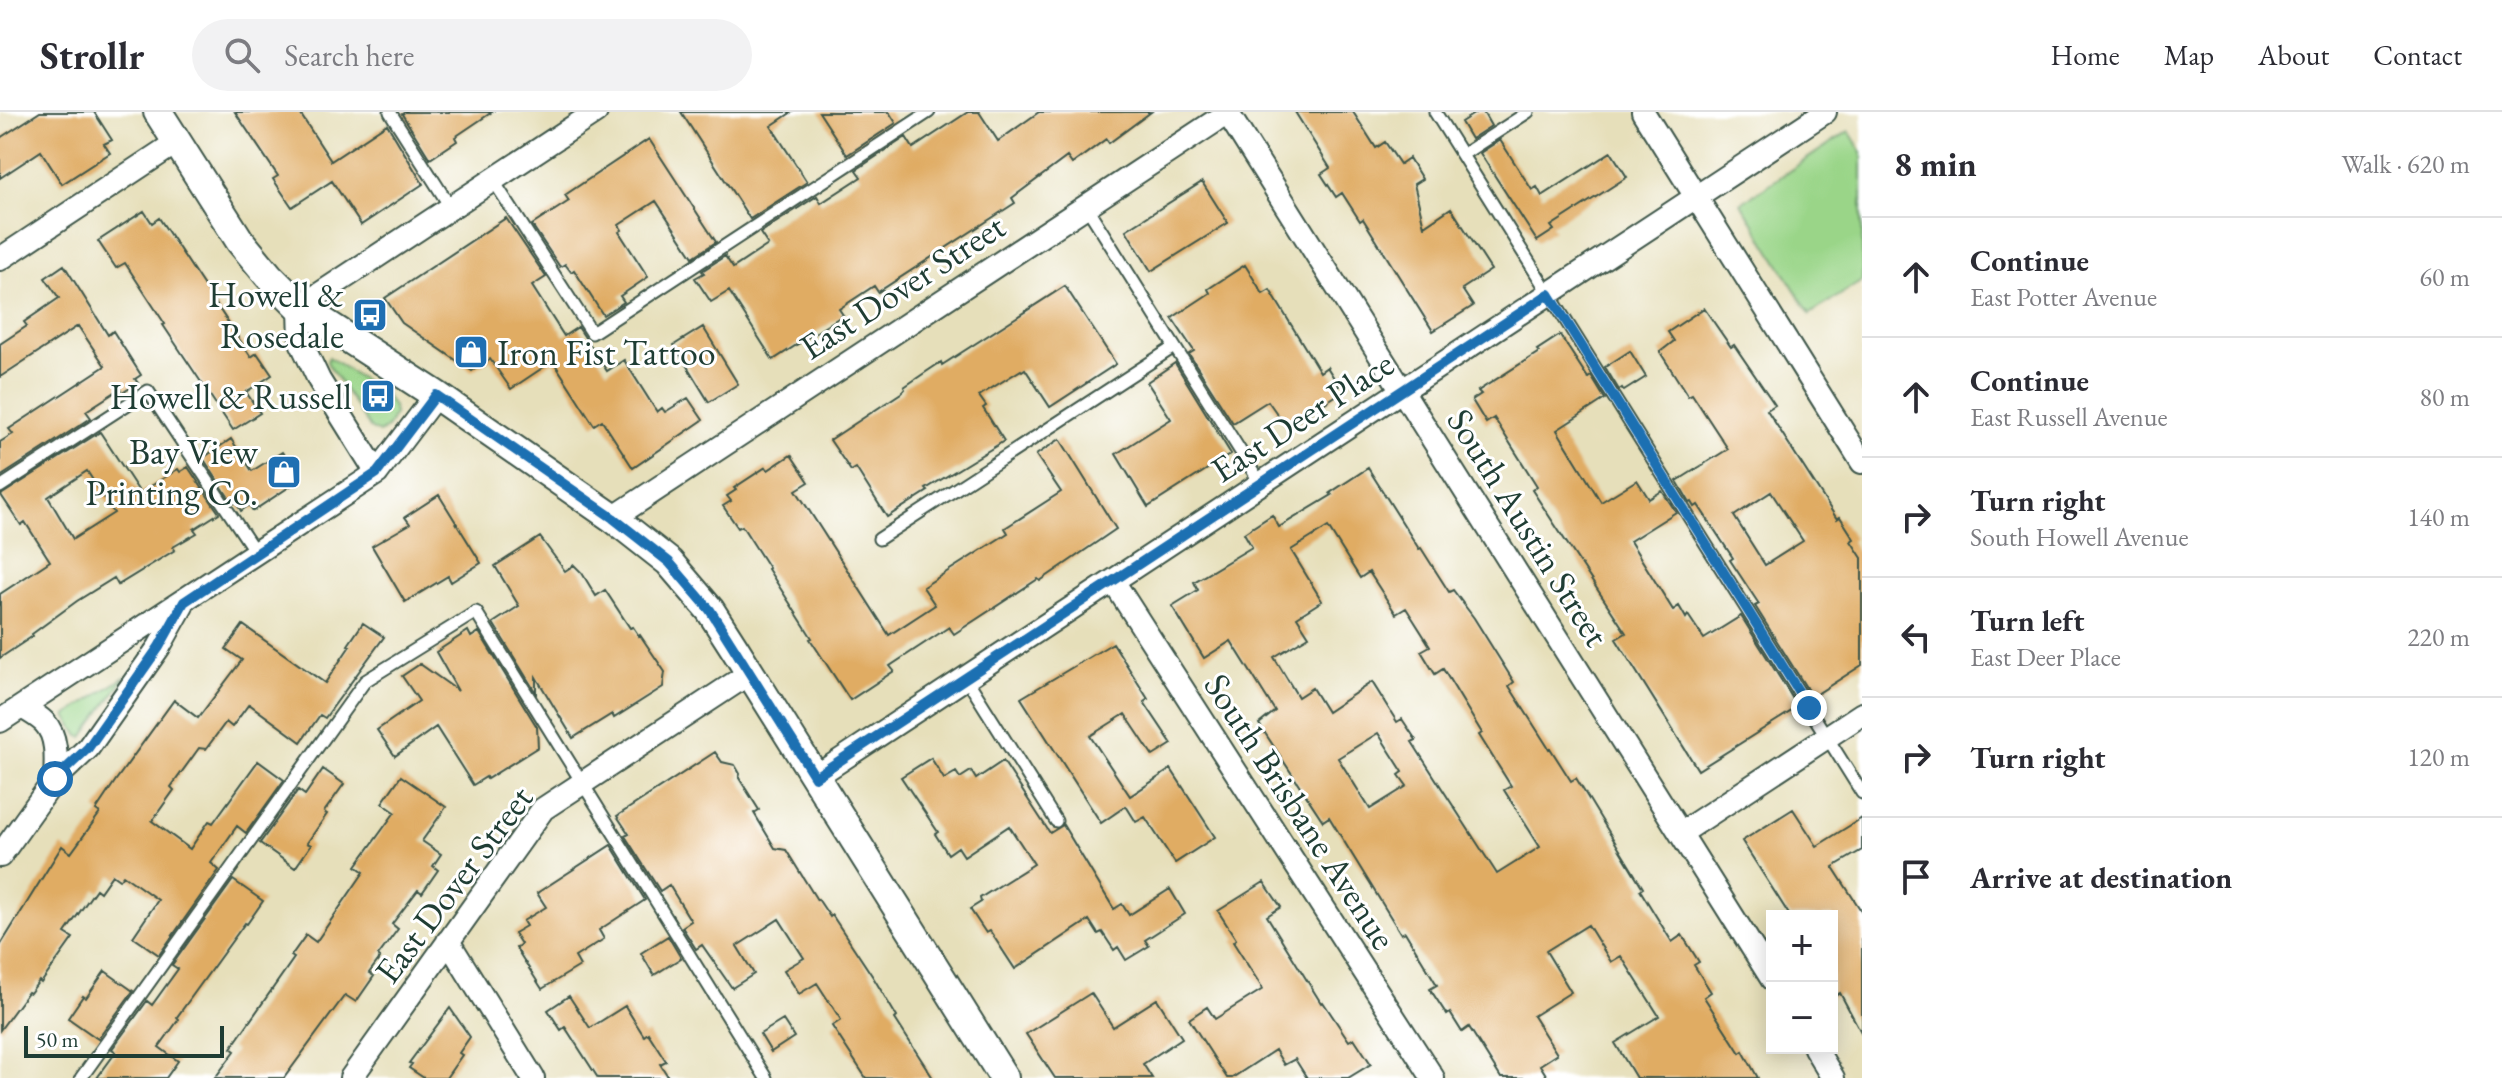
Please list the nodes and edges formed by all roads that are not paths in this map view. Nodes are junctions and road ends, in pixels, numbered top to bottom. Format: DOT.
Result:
graph roads {
  1 [pos="158,112"];
  2 [pos="390,112"];
  3 [pos="596,112"];
  4 [pos="929,112"];
  5 [pos="1228,112"];
  6 [pos="1435,112"];
  7 [pos="1528,112"];
  8 [pos="1643,112"];
  9 [pos="1825,112"];
  10 [pos="177,142"];
  11 [pos="1462,155"];
  12 [pos="493,180"];
  13 [pos="1696,197"];
  14 [pos="1086,206"];
  15 [pos="451,208"];
  16 [pos="0,259"];
  17 [pos="1549,294"];
  18 [pos="300,307"];
  19 [pos="1174,347"];
  20 [pos="1403,390"];
  21 [pos="436,395"];
  22 [pos="1862,462"];
  23 [pos="377,473"];
  24 [pos="1261,484"];
  25 [pos="0,487"];
  26 [pos="613,518"];
  27 [pos="879,539"];
  28 [pos="256,554"];
  29 [pos="1113,581"];
  30 [pos="184,602"];
  31 [pos="750,673"];
  32 [pos="966,678"];
  33 [pos="22,707"];
  34 [pos="1862,714"];
  35 [pos="0,721"];
  36 [pos="1827,737"];
  37 [pos="815,777"];
  38 [pos="55,779"];
  39 [pos="582,783"];
  40 [pos="1862,793"];
  41 [pos="1056,821"];
  42 [pos="1681,833"];
  43 [pos="0,856"];
  44 [pos="448,941"];
  45 [pos="1766,969"];
  46 [pos="1819,1054"];
  47 [pos="81,1078"];
  48 [pos="351,1078"];
  49 [pos="533,1078"];
  50 [pos="766,1078"];
  51 [pos="1004,1078"];
  52 [pos="1433,1078"];
  53 [pos="1833,1078"];
  1 -- 10 [label="street"];
  2 -- 15 [label="lane"];
  3 -- 12 [label="street"];
  4 -- 12 [label="lane"];
  5 -- 14 [label="street, East Dover Street"];
  5 -- 20 [label="street, South Austin Street"];
  6 -- 11 [label="lane"];
  7 -- 11 [label="lane"];
  8 -- 13 [label="street"];
  9 -- 13 [label="street, East Deer Place"];
  10 -- 16 [label="street"];
  10 -- 18 [label="street"];
  11 -- 17 [label="lane"];
  12 -- 15 [label="street"];
  13 -- 17 [label="street, East Deer Place"];
  13 -- 22 [label="street"];
  14 -- 19 [label="lane"];
  14 -- 26 [label="street, East Dover Street"];
  15 -- 18 [label="street"];
  17 -- 20 [label="street, East Deer Place"];
  17 -- 36 [label="lane"];
  18 -- 21 [label="street"];
  18 -- 23 [label="street"];
  19 -- 24 [label="lane"];
  19 -- 27 [label="lane"];
  20 -- 24 [label="street, East Deer Place"];
  20 -- 42 [label="street, South Austin Street"];
  21 -- 23 [label="street"];
  21 -- 26 [label="street"];
  23 -- 28 [label="street"];
  24 -- 29 [label="street, East Deer Place"];
  25 -- 28 [label="lane"];
  26 -- 31 [label="street"];
  28 -- 30 [label="street"];
  29 -- 32 [label="street, East Deer Place"];
  29 -- 52 [label="street, South Brisbane Avenue"];
  30 -- 33 [label="street"];
  30 -- 38 [label="street"];
  31 -- 37 [label="street"];
  31 -- 39 [label="street, East Dover Street"];
  32 -- 37 [label="street, East Deer Place"];
  32 -- 41 [label="lane"];
  33 -- 35 [label="street"];
  33 -- 38 [label="street"];
  34 -- 36 [label="street"];
  36 -- 40 [label="lane"];
  36 -- 42 [label="street"];
  37 -- 51 [label="street"];
  38 -- 43 [label="street"];
  39 -- 44 [label="street, East Dover Street"];
  39 -- 47 [label="lane"];
  39 -- 50 [label="lane"];
  42 -- 45 [label="street, South Austin Street"];
  44 -- 48 [label="street, East Dover Street"];
  44 -- 49 [label="street"];
  46 -- 53 [label="street"];
}
